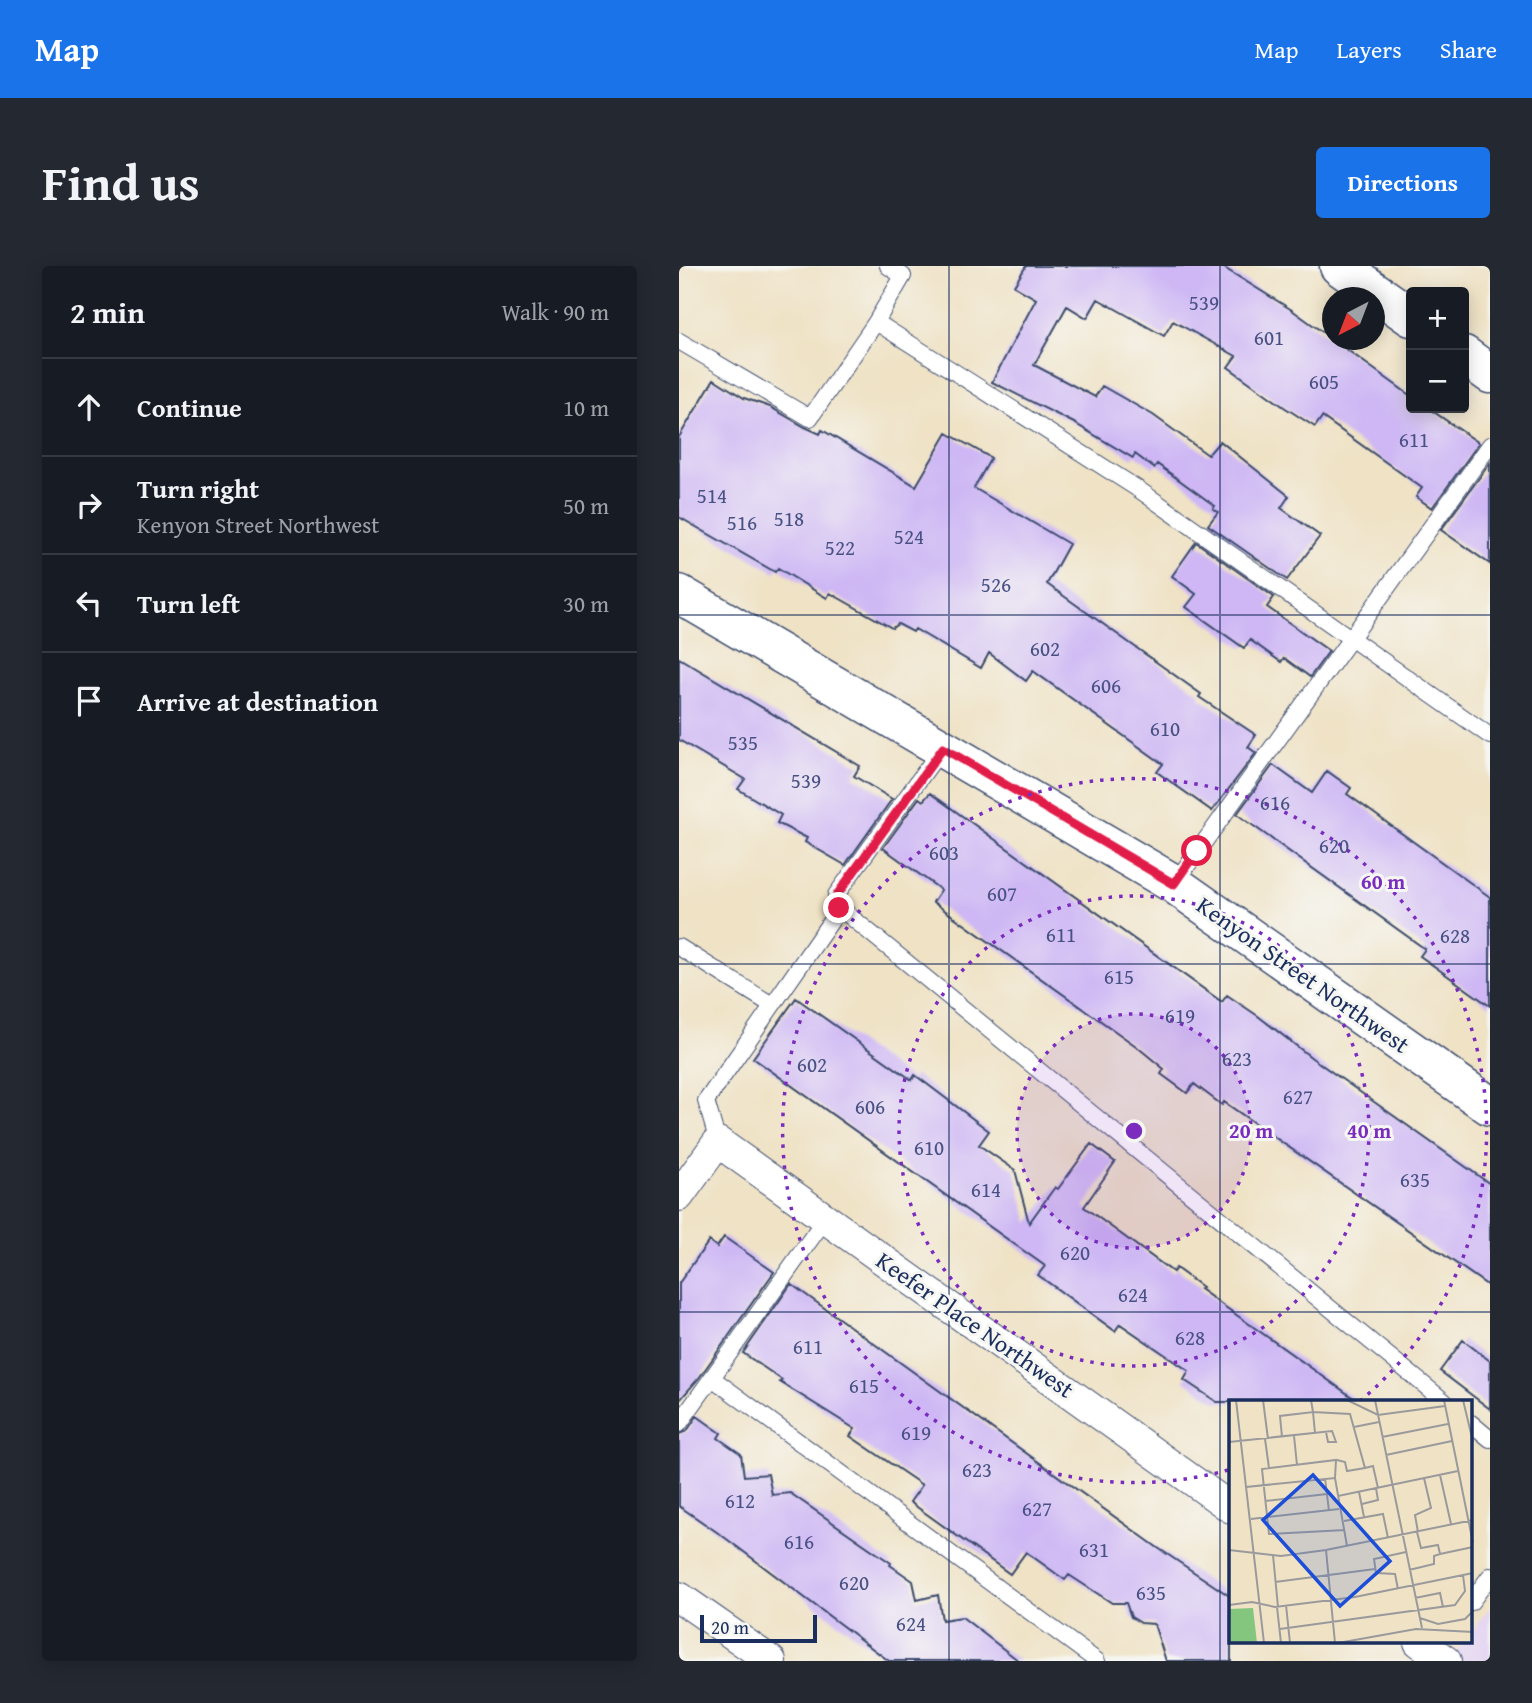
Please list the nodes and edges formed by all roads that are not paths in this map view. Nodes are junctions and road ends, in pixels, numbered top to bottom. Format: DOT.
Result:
graph roads {
  1 [pos="888,266"];
  2 [pos="1339,266"];
  3 [pos="1406,313"];
  4 [pos="876,322"];
  5 [pos="679,341"];
  6 [pos="1469,359"];
  7 [pos="1490,374"];
  8 [pos="1490,445"];
  9 [pos="679,594"];
  10 [pos="1350,637"];
  11 [pos="1490,736"];
  12 [pos="943,748"];
  13 [pos="1174,884"];
  14 [pos="839,908"];
  15 [pos="679,947"];
  16 [pos="772,1005"];
  17 [pos="1490,1106"];
  18 [pos="718,1142"];
  19 [pos="679,1196"];
  20 [pos="825,1219"];
  21 [pos="712,1378"];
  22 [pos="1443,1400"];
  23 [pos="679,1424"];
  24 [pos="1473,1425"];
  25 [pos="1490,1439"];
  26 [pos="1229,1507"];
  27 [pos="1490,1576"];
  28 [pos="679,1597"];
  29 [pos="1473,1599"];
  30 [pos="771,1661"];
  31 [pos="1097,1661"];
  1 -- 4 [label="lane"];
  2 -- 3 [label="main road"];
  4 -- 5 [label="lane"];
  4 -- 10 [label="lane"];
  6 -- 7 [label="main road"];
  8 -- 10 [label="lane"];
  9 -- 12 [label="main road, Kenyon Street Northwest"];
  10 -- 11 [label="lane"];
  10 -- 13 [label="lane"];
  12 -- 13 [label="main road, Kenyon Street Northwest"];
  12 -- 14 [label="lane"];
  13 -- 17 [label="main road, Kenyon Street Northwest"];
  14 -- 16 [label="lane"];
  14 -- 22 [label="lane"];
  15 -- 16 [label="lane"];
  16 -- 18 [label="lane"];
  18 -- 19 [label="street"];
  18 -- 20 [label="street, Keefer Place Northwest"];
  20 -- 21 [label="lane"];
  20 -- 26 [label="street, Keefer Place Northwest"];
  21 -- 23 [label="lane"];
  21 -- 31 [label="lane"];
  24 -- 25 [label="lane"];
  27 -- 29 [label="lane"];
  28 -- 30 [label="street"];
}
